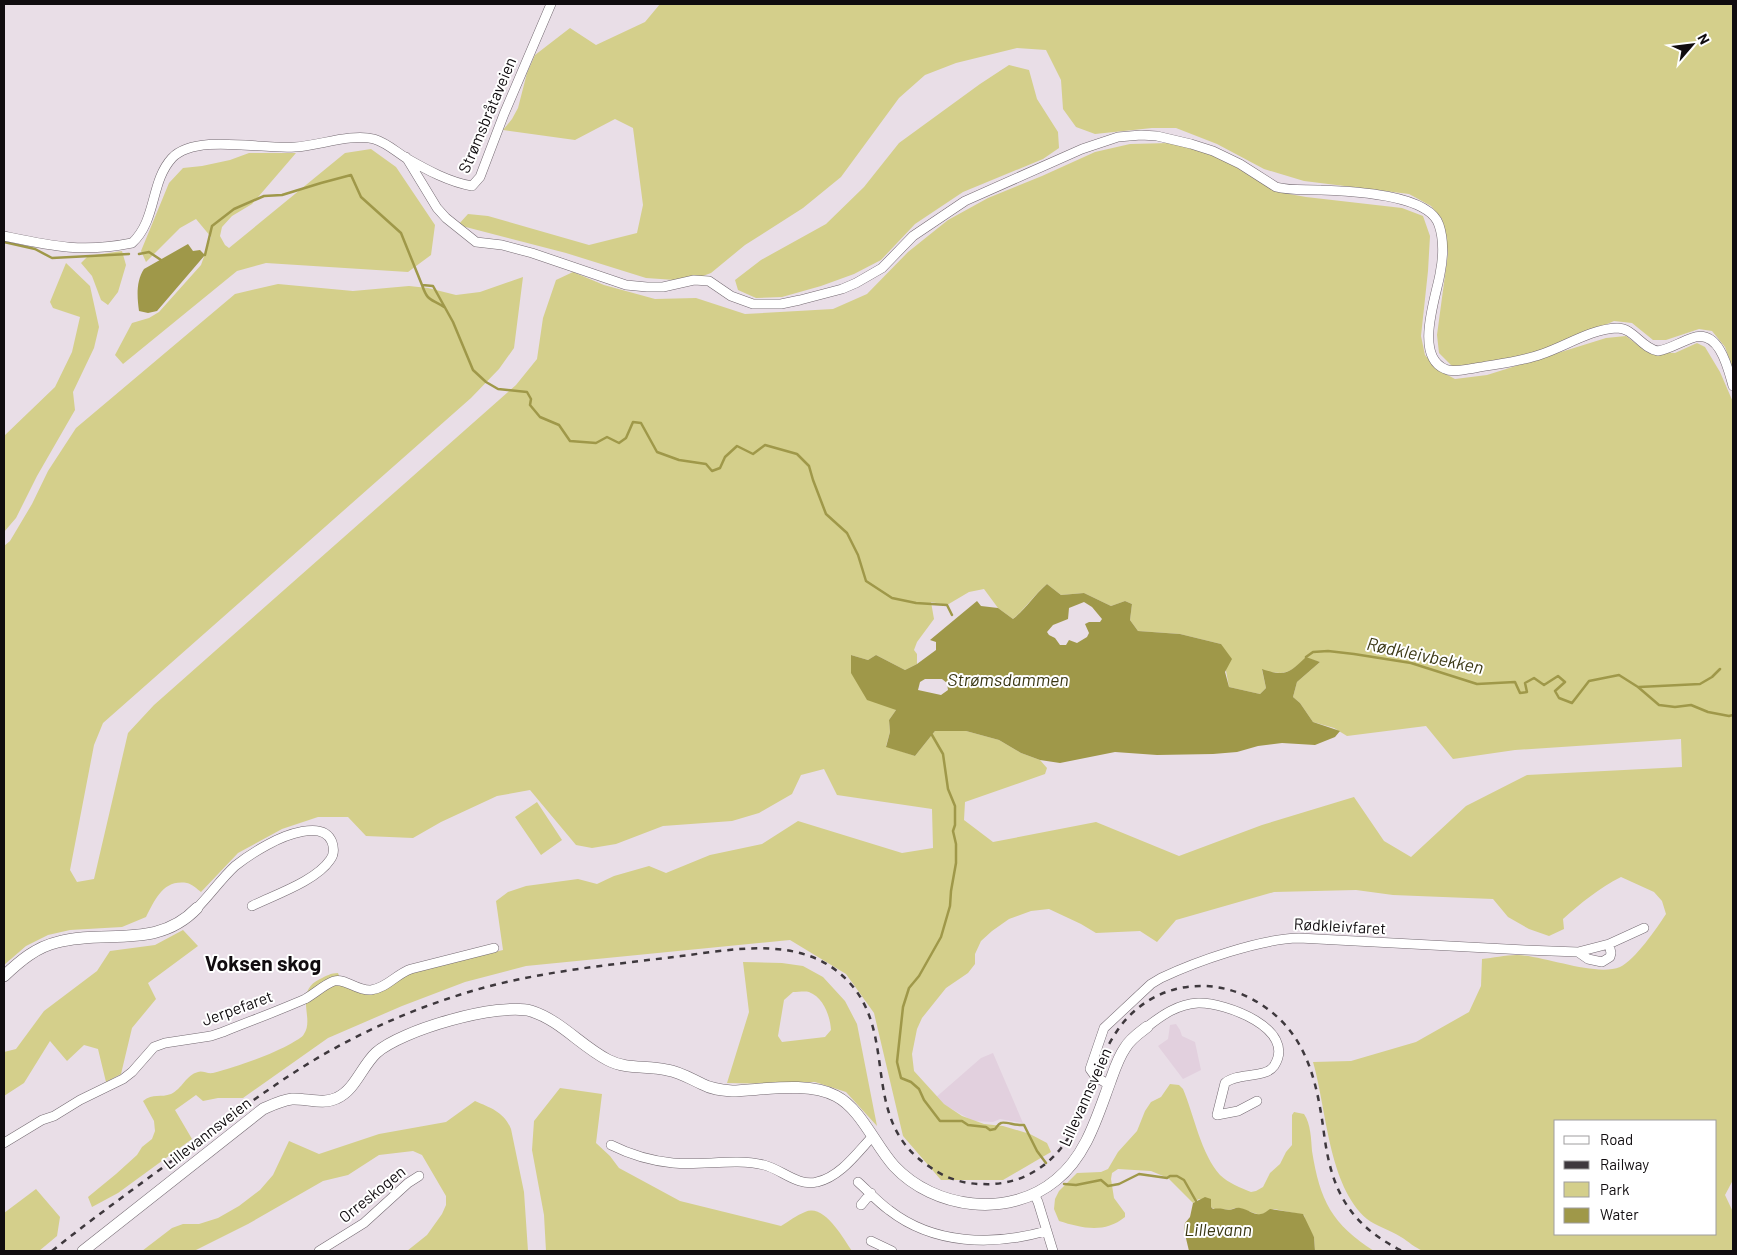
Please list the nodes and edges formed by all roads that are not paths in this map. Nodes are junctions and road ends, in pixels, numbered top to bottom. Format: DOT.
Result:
graph roads {
  1 [pos="551,4"];
  2 [pos="406,157"];
  3 [pos="4,236"];
  4 [pos="1733,386"];
  5 [pos="252,906"];
  6 [pos="197,908"];
  7 [pos="1644,928"];
  8 [pos="1609,944"];
  9 [pos="494,948"];
  10 [pos="1578,952"];
  11 [pos="4,976"];
  12 [pos="1147,1027"];
  13 [pos="1109,1085"];
  14 [pos="1257,1101"];
  15 [pos="872,1137"];
  16 [pos="4,1142"];
  17 [pos="611,1145"];
  18 [pos="419,1176"];
  19 [pos="858,1182"];
  20 [pos="871,1193"];
  21 [pos="1034,1194"];
  22 [pos="861,1205"];
  23 [pos="1046,1231"];
  24 [pos="871,1241"];
  25 [pos="83,1251"];
  26 [pos="319,1251"];
  27 [pos="892,1251"];
  28 [pos="1053,1251"];
  1 -- 2 [label="street, Strømsbråtaveien"];
  2 -- 3 [label="street, Strømsbråtaveien"];
  2 -- 4 [label="street"];
  5 -- 6 [label="street"];
  6 -- 11 [label="street"];
  7 -- 8 [label="street, Rødkleivfaret"];
  8 -- 10 [label="street, Rødkleivfaret"];
  8 -- 10 [label="street, Rødkleivfaret"];
  9 -- 16 [label="street, Jerpefaret"];
  10 -- 13 [label="street, Rødkleivfaret"];
  12 -- 13 [label="street, Lillevannsveien"];
  12 -- 14 [label="street, Lillevannsveien"];
  13 -- 21 [label="street, Lillevannsveien"];
  15 -- 17 [label="street"];
  15 -- 21 [label="street, Lillevannsveien"];
  15 -- 25 [label="street, Lillevannsveien"];
  18 -- 26 [label="street, Orreskogen"];
  19 -- 20 [label="street"];
  20 -- 22 [label="street"];
  20 -- 23 [label="street"];
  21 -- 23 [label="street"];
  23 -- 28 [label="street"];
  24 -- 27 [label="street"];
}
